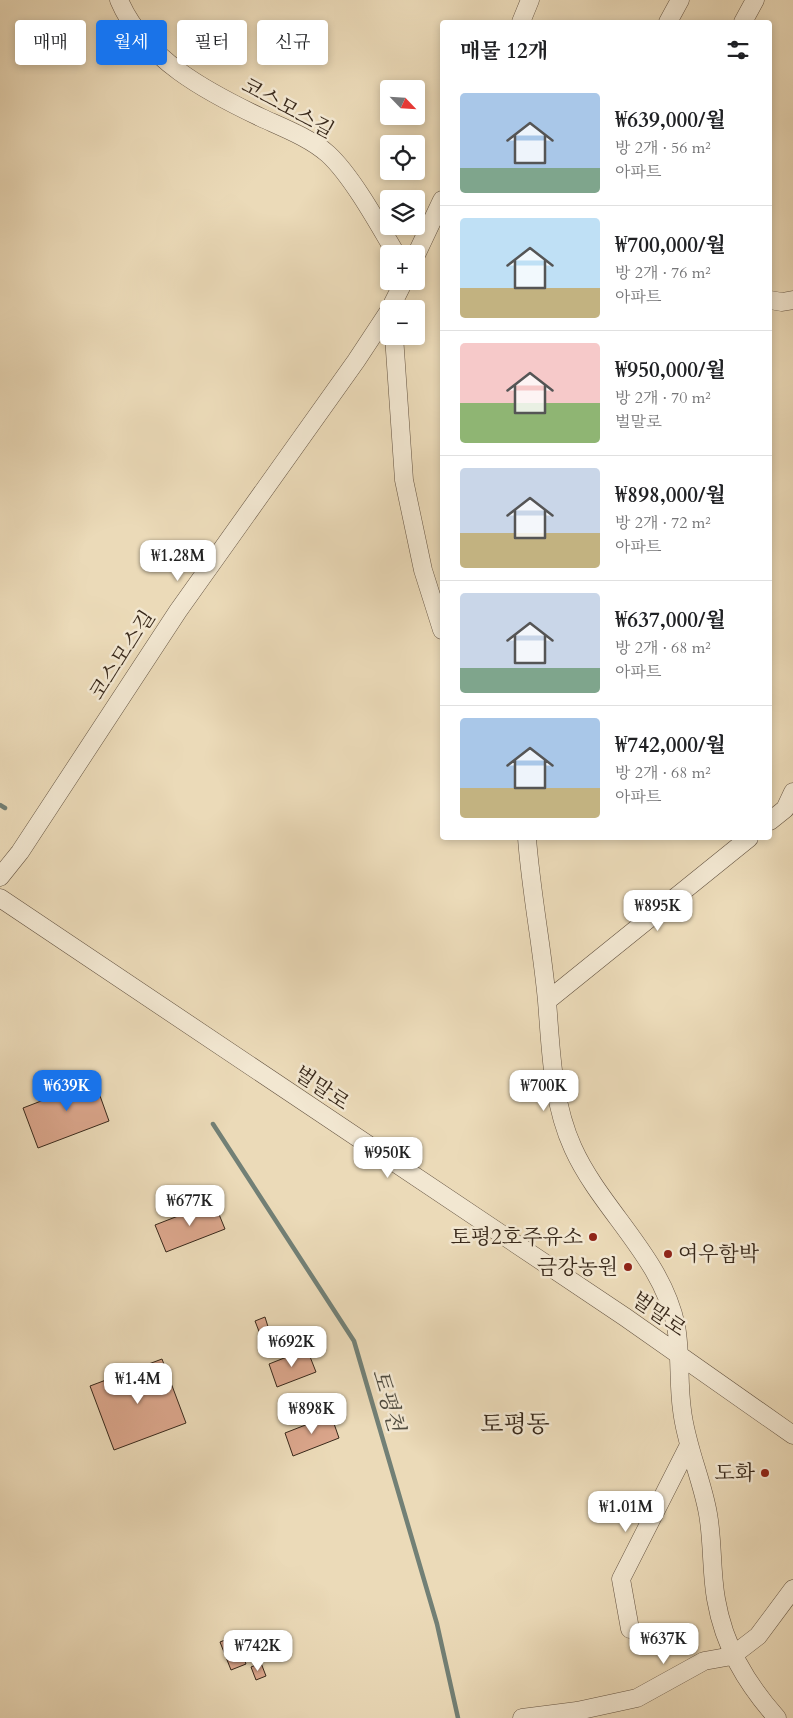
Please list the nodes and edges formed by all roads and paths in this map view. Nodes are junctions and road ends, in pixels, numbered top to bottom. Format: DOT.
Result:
graph roads {
  1 [pos="119,0"];
  2 [pos="530,0"];
  3 [pos="680,0"];
  4 [pos="755,0"];
  5 [pos="522,20"];
  6 [pos="669,20"];
  7 [pos="744,20"];
  8 [pos="440,204"];
  9 [pos="390,245"];
  10 [pos="421,245"];
  11 [pos="772,300"];
  12 [pos="793,300"];
  13 [pos="380,325"];
  14 [pos="395,345"];
  15 [pos="440,624"];
  16 [pos="793,792"];
  17 [pos="772,819"];
  18 [pos="527,840"];
  19 [pos="747,840"];
  20 [pos="0,877"];
  21 [pos="0,898"];
  22 [pos="547,1001"];
  23 [pos="680,1355"];
  24 [pos="793,1435"];
  25 [pos="688,1447"];
  26 [pos="793,1589"];
  27 [pos="630,1629"];
  28 [pos="732,1656"];
  29 [pos="522,1718"];
  30 [pos="777,1718"];
  1 -- 9 [label="street, 코스모스길"];
  2 -- 5 [label="street"];
  3 -- 6 [label="street"];
  4 -- 7 [label="street"];
  8 -- 10 [label="street"];
  11 -- 12 [label="street"];
  13 -- 20 [label="street, 코스모스길"];
  14 -- 15 [label="street"];
  16 -- 17 [label="street"];
  18 -- 22 [label="street"];
  19 -- 22 [label="street"];
  21 -- 23 [label="street, 벌말로"];
  22 -- 23 [label="street"];
  23 -- 24 [label="street, 벌말로"];
  23 -- 25 [label="street"];
  25 -- 27 [label="street"];
  25 -- 28 [label="street"];
  26 -- 28 [label="street"];
  28 -- 29 [label="street"];
  28 -- 30 [label="street"];
}
